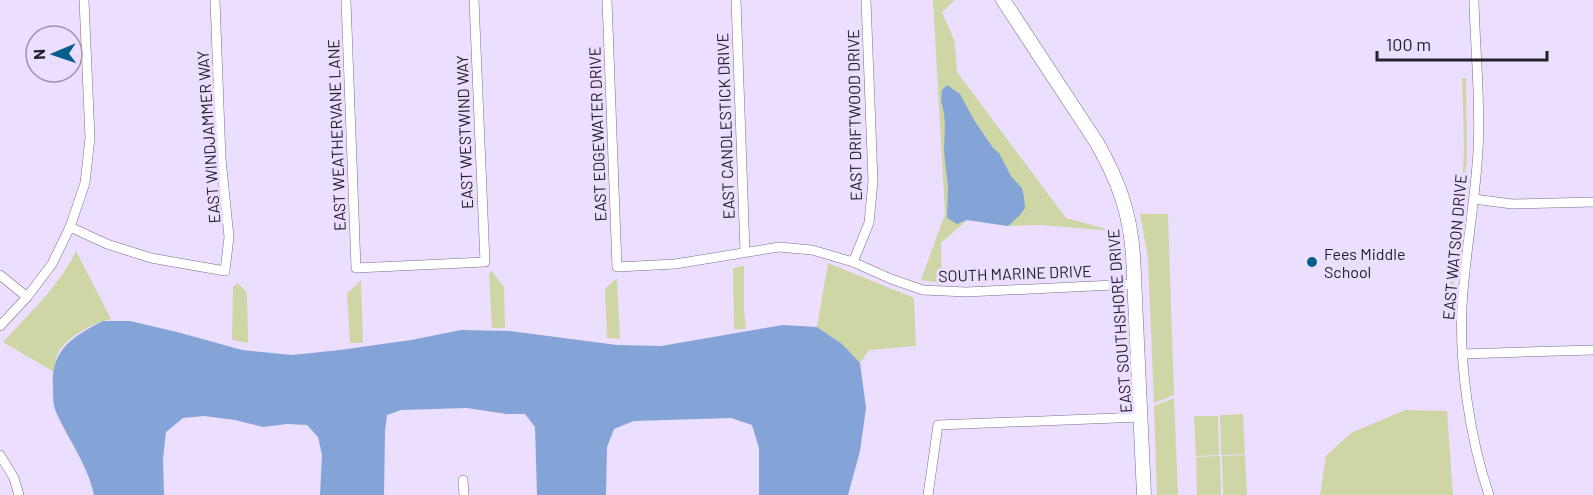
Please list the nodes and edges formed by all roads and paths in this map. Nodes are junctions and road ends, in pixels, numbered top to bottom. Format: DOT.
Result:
graph roads {
  1 [pos="84,0"];
  2 [pos="215,0"];
  3 [pos="346,0"];
  4 [pos="474,0"];
  5 [pos="607,0"];
  6 [pos="736,0"];
  7 [pos="866,0"];
  8 [pos="1003,0"];
  9 [pos="1474,0"];
  10 [pos="1474,199"];
  11 [pos="1593,202"];
  12 [pos="70,227"];
  13 [pos="745,252"];
  14 [pos="485,262"];
  15 [pos="853,262"];
  16 [pos="617,267"];
  17 [pos="0,275"];
  18 [pos="1135,284"];
  19 [pos="27,297"];
  20 [pos="0,326"];
  21 [pos="1593,350"];
  22 [pos="1462,354"];
  23 [pos="1141,417"];
  24 [pos="0,455"];
  25 [pos="463,480"];
  26 [pos="19,495"];
  27 [pos="464,495"];
  28 [pos="928,495"];
  29 [pos="1144,495"];
  30 [pos="1489,495"];
  1 -- 12 [label="street"];
  2 -- 12 [label="street, EAST WINDJAMMER WAY"];
  3 -- 14 [label="street, EAST WEATHERVANE LANE"];
  4 -- 14 [label="street, EAST WESTWIND WAY"];
  5 -- 16 [label="street, EAST EDGEWATER DRIVE"];
  6 -- 13 [label="street, EAST CANDLESTICK DRIVE"];
  7 -- 15 [label="street, EAST DRIFTWOOD DRIVE"];
  8 -- 18 [label="street, EAST SOUTHSHORE DRIVE"];
  9 -- 10 [label="street, EAST WATSON DRIVE"];
  10 -- 11 [label="street"];
  10 -- 22 [label="street, EAST WATSON DRIVE"];
  12 -- 19 [label="street"];
  13 -- 15 [label="street, SOUTH MARINE DRIVE"];
  13 -- 16 [label="street, SOUTH MARINE DRIVE"];
  15 -- 18 [label="street, SOUTH MARINE DRIVE"];
  17 -- 19 [label="street"];
  18 -- 23 [label="street, EAST SOUTHSHORE DRIVE"];
  19 -- 20 [label="street"];
  21 -- 22 [label="street"];
  22 -- 30 [label="street, EAST WATSON DRIVE"];
  23 -- 28 [label="street"];
  23 -- 29 [label="street, EAST SOUTHSHORE DRIVE"];
  24 -- 26 [label="street"];
  25 -- 27 [label="street"];
}
